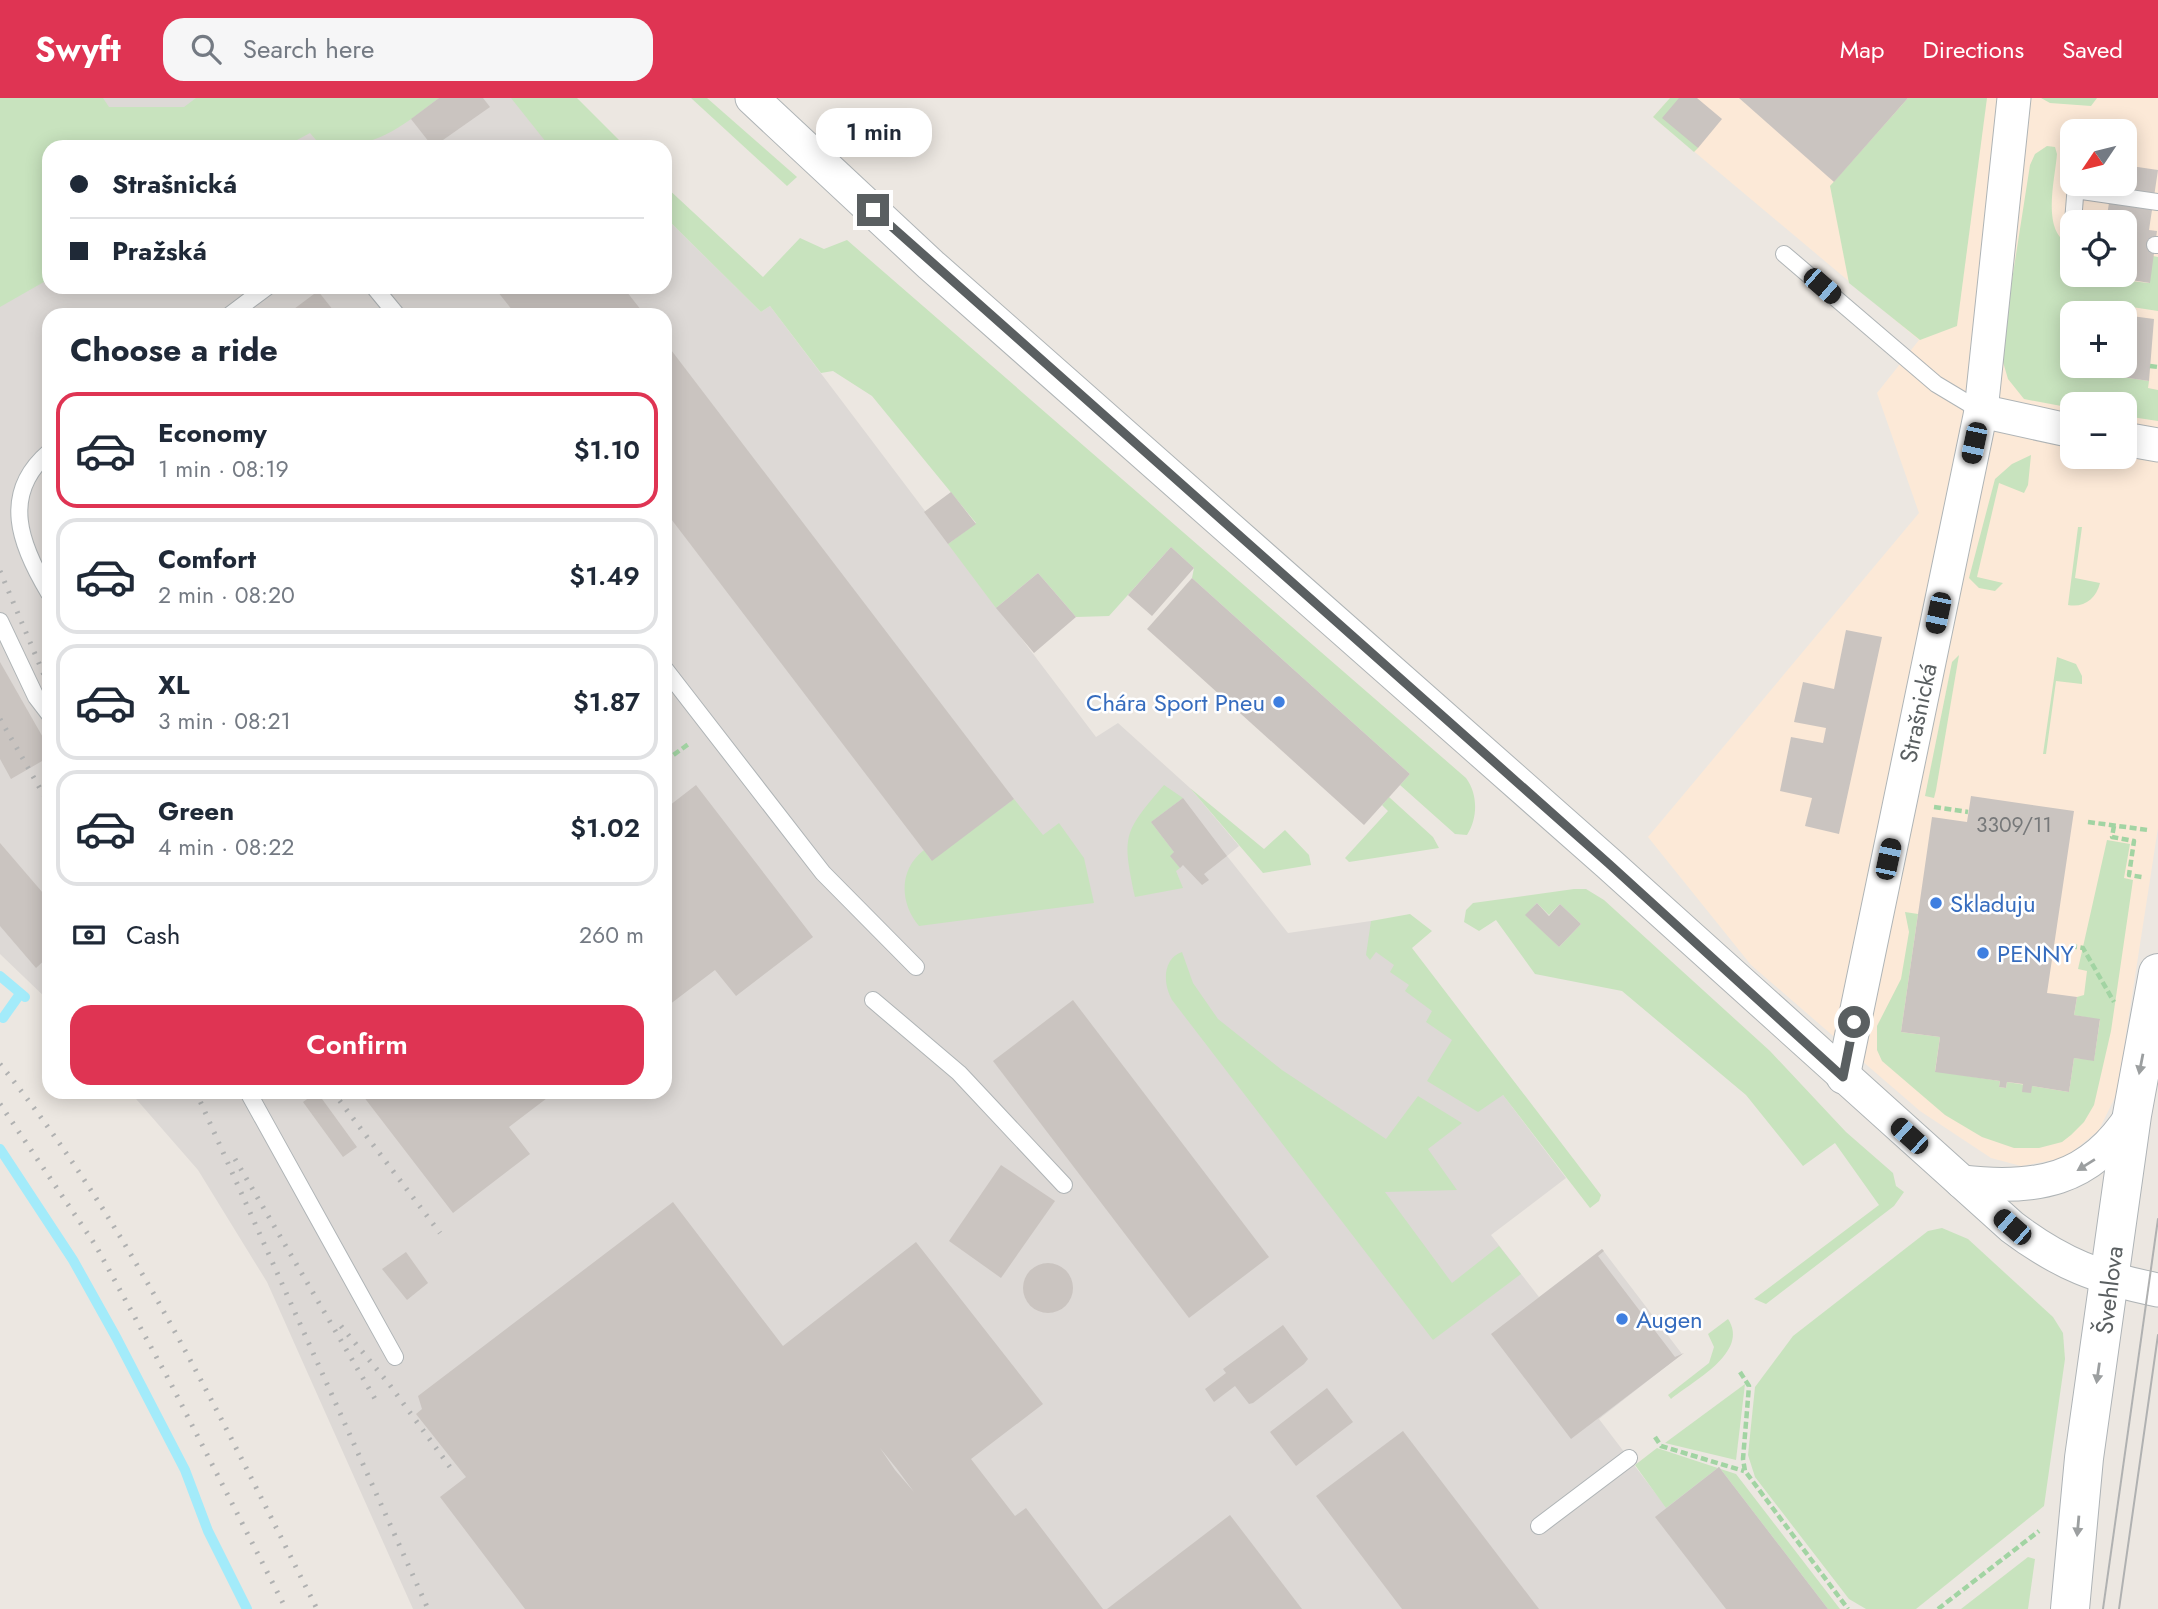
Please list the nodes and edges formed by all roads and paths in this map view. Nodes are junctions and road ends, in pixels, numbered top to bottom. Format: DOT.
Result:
graph roads {
  1 [pos="752,98"];
  2 [pos="2014,98"];
  3 [pos="2125,196"];
  4 [pos="2158,202"];
  5 [pos="1784,254"];
  6 [pos="258,294"];
  7 [pos="380,294"];
  8 [pos="239,308"];
  9 [pos="391,308"];
  10 [pos="2150,366"];
  11 [pos="2158,367"];
  12 [pos="1981,411"];
  13 [pos="2060,428"];
  14 [pos="2137,441"];
  15 [pos="2158,445"];
  16 [pos="42,460"];
  17 [pos="42,580"];
  18 [pos="0,621"];
  19 [pos="672,677"];
  20 [pos="42,705"];
  21 [pos="1932,807"];
  22 [pos="1968,812"];
  23 [pos="2088,822"];
  24 [pos="2114,826"];
  25 [pos="2148,831"];
  26 [pos="2142,877"];
  27 [pos="2070,946"];
  28 [pos="916,967"];
  29 [pos="2158,973"];
  30 [pos="873,1000"];
  31 [pos="2124,1005"];
  32 [pos="1843,1077"];
  33 [pos="252,1099"];
  34 [pos="2132,1115"];
  35 [pos="1962,1182"];
  36 [pos="1064,1185"];
  37 [pos="2111,1281"];
  38 [pos="2158,1290"];
  39 [pos="395,1357"];
  40 [pos="1740,1372"];
  41 [pos="1656,1437"];
  42 [pos="1629,1458"];
  43 [pos="1745,1471"];
  44 [pos="1539,1526"];
  45 [pos="2034,1536"];
  46 [pos="1848,1609"];
  47 [pos="1938,1609"];
  48 [pos="2070,1609"];
  1 -- 32 [label="street"];
  2 -- 12 [label="street, Strašnická"];
  3 -- 4 [label="lane"];
  5 -- 12 [label="lane"];
  6 -- 8 [label="lane"];
  7 -- 9 [label="lane"];
  10 -- 11 [label="path"];
  12 -- 13 [label="street"];
  12 -- 32 [label="street, Strašnická"];
  14 -- 15 [label="street"];
  16 -- 17 [label="lane"];
  18 -- 20 [label="lane"];
  19 -- 28 [label="lane"];
  21 -- 22 [label="path"];
  23 -- 24 [label="path"];
  24 -- 25 [label="path"];
  24 -- 26 [label="path"];
  27 -- 31 [label="path"];
  29 -- 34 [label="main road, Švehlova, one-way"];
  30 -- 36 [label="lane"];
  32 -- 35 [label="street"];
  33 -- 39 [label="lane"];
  34 -- 35 [label="street, one-way"];
  34 -- 37 [label="main road, Švehlova"];
  35 -- 37 [label="street"];
  37 -- 38 [label="street"];
  37 -- 48 [label="main road, Švehlova, one-way"];
  40 -- 43 [label="path"];
  41 -- 43 [label="path"];
  42 -- 44 [label="lane"];
  43 -- 46 [label="path"];
  45 -- 47 [label="path"];
}
